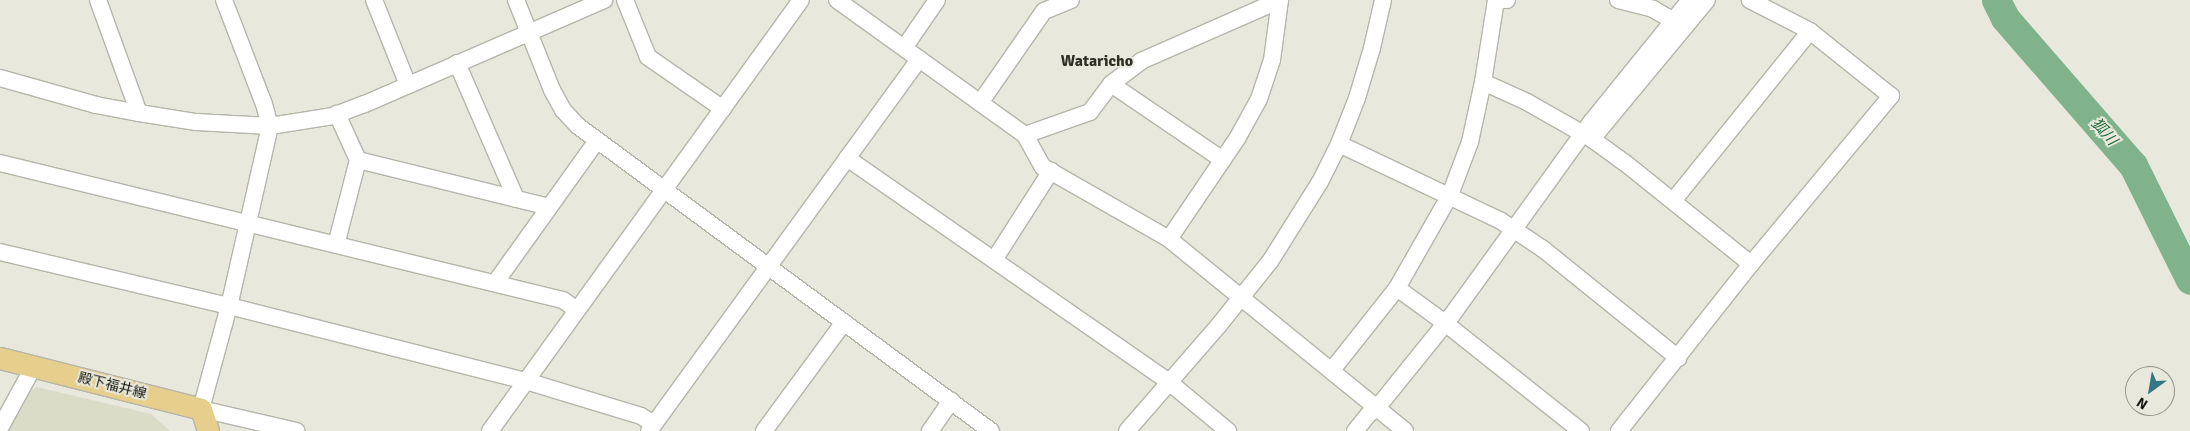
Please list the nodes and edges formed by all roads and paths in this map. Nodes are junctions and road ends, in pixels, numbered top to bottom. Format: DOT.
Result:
graph roads {
  1 [pos="98,0"];
  2 [pos="224,0"];
  3 [pos="374,0"];
  4 [pos="516,0"];
  5 [pos="604,0"];
  6 [pos="625,0"];
  7 [pos="801,0"];
  8 [pos="837,0"];
  9 [pos="937,0"];
  10 [pos="1070,0"];
  11 [pos="1280,0"];
  12 [pos="1383,0"];
  13 [pos="1508,0"];
  14 [pos="1618,0"];
  15 [pos="1690,0"];
  16 [pos="1707,0"];
  17 [pos="1750,0"];
  18 [pos="1679,23"];
  19 [pos="1810,31"];
  20 [pos="529,32"];
  21 [pos="904,48"];
  22 [pos="919,59"];
  23 [pos="457,63"];
  24 [pos="0,78"];
  25 [pos="1484,82"];
  26 [pos="1111,84"];
  27 [pos="408,85"];
  28 [pos="980,103"];
  29 [pos="723,109"];
  30 [pos="139,113"];
  31 [pos="337,114"];
  32 [pos="270,126"];
  33 [pos="1025,135"];
  34 [pos="1587,136"];
  35 [pos="596,142"];
  36 [pos="1339,144"];
  37 [pos="847,158"];
  38 [pos="358,160"];
  39 [pos="1223,160"];
  40 [pos="0,163"];
  41 [pos="1051,171"];
  42 [pos="664,191"];
  43 [pos="1450,195"];
  44 [pos="516,199"];
  45 [pos="1673,201"];
  46 [pos="549,207"];
  47 [pos="248,222"];
  48 [pos="1512,228"];
  49 [pos="1169,238"];
  50 [pos="336,245"];
  51 [pos="0,252"];
  52 [pos="994,260"];
  53 [pos="1751,264"];
  54 [pos="768,266"];
  55 [pos="495,283"];
  56 [pos="1397,288"];
  57 [pos="1242,296"];
  58 [pos="229,306"];
  59 [pos="577,310"];
  60 [pos="844,322"];
  61 [pos="1445,323"];
  62 [pos="0,358"];
  63 [pos="1678,358"];
  64 [pos="34,366"];
  65 [pos="1332,370"];
  66 [pos="526,381"];
  67 [pos="1169,382"];
  68 [pos="951,401"];
  69 [pos="1377,408"];
  70 [pos="201,409"];
  71 [pos="0,428"];
  72 [pos="652,428"];
  73 [pos="766,430"];
  74 [pos="208,431"];
  75 [pos="296,431"];
  76 [pos="490,431"];
  77 [pos="930,431"];
  78 [pos="990,431"];
  79 [pos="1127,431"];
  80 [pos="1228,431"];
  81 [pos="1355,431"];
  82 [pos="1405,431"];
  83 [pos="1581,431"];
  84 [pos="1619,431"];
  1 -- 30 [label="street"];
  2 -- 32 [label="street"];
  3 -- 27 [label="street"];
  4 -- 20 [label="street"];
  5 -- 20 [label="street"];
  6 -- 29 [label="street"];
  7 -- 29 [label="street"];
  8 -- 21 [label="street"];
  9 -- 21 [label="street"];
  10 -- 28 [label="street"];
  11 -- 26 [label="street"];
  11 -- 39 [label="street"];
  12 -- 36 [label="street"];
  13 -- 25 [label="street"];
  14 -- 18 [label="street"];
  15 -- 18 [label="street"];
  16 -- 18 [label="street"];
  17 -- 19 [label="street"];
  18 -- 34 [label="street"];
  19 -- 45 [label="street"];
  19 -- 53 [label="street"];
  20 -- 23 [label="street"];
  20 -- 35 [label="street"];
  21 -- 22 [label="street"];
  22 -- 28 [label="street"];
  22 -- 37 [label="street"];
  23 -- 27 [label="street"];
  23 -- 44 [label="street"];
  24 -- 30 [label="street"];
  25 -- 34 [label="street"];
  25 -- 43 [label="street"];
  26 -- 33 [label="street"];
  26 -- 39 [label="street"];
  27 -- 31 [label="street"];
  28 -- 33 [label="street"];
  29 -- 42 [label="street"];
  30 -- 32 [label="street"];
  31 -- 32 [label="street"];
  31 -- 38 [label="street"];
  32 -- 47 [label="street"];
  33 -- 41 [label="street"];
  34 -- 45 [label="street"];
  34 -- 48 [label="street"];
  35 -- 42 [label="street"];
  35 -- 46 [label="street"];
  36 -- 43 [label="street"];
  36 -- 57 [label="street"];
  37 -- 52 [label="street"];
  37 -- 54 [label="street"];
  38 -- 44 [label="street"];
  38 -- 50 [label="street"];
  39 -- 49 [label="street"];
  40 -- 47 [label="street"];
  41 -- 49 [label="street"];
  41 -- 52 [label="street"];
  42 -- 54 [label="street"];
  42 -- 59 [label="street"];
  43 -- 48 [label="street"];
  43 -- 56 [label="street"];
  44 -- 46 [label="street"];
  45 -- 53 [label="street"];
  46 -- 55 [label="street"];
  47 -- 50 [label="street"];
  47 -- 58 [label="street"];
  48 -- 61 [label="street"];
  48 -- 63 [label="street"];
  49 -- 57 [label="street"];
  50 -- 55 [label="street"];
  51 -- 58 [label="street"];
  52 -- 67 [label="street"];
  53 -- 63 [label="street"];
  54 -- 60 [label="street"];
  54 -- 72 [label="street"];
  55 -- 59 [label="street"];
  56 -- 61 [label="street"];
  56 -- 65 [label="street"];
  57 -- 65 [label="street"];
  57 -- 67 [label="street"];
  58 -- 66 [label="street"];
  58 -- 70 [label="street"];
  59 -- 66 [label="street"];
  60 -- 68 [label="street"];
  60 -- 73 [label="street"];
  61 -- 69 [label="street"];
  61 -- 83 [label="street"];
  62 -- 64 [label="main road, 殿下福井線"];
  63 -- 84 [label="street"];
  64 -- 70 [label="main road, 殿下福井線"];
  64 -- 71 [label="street"];
  65 -- 69 [label="street"];
  66 -- 72 [label="street"];
  66 -- 76 [label="street"];
  67 -- 79 [label="street"];
  67 -- 80 [label="street"];
  68 -- 77 [label="street"];
  68 -- 78 [label="street"];
  69 -- 81 [label="street"];
  69 -- 82 [label="street"];
  70 -- 74 [label="main road"];
  70 -- 75 [label="street"];
}
